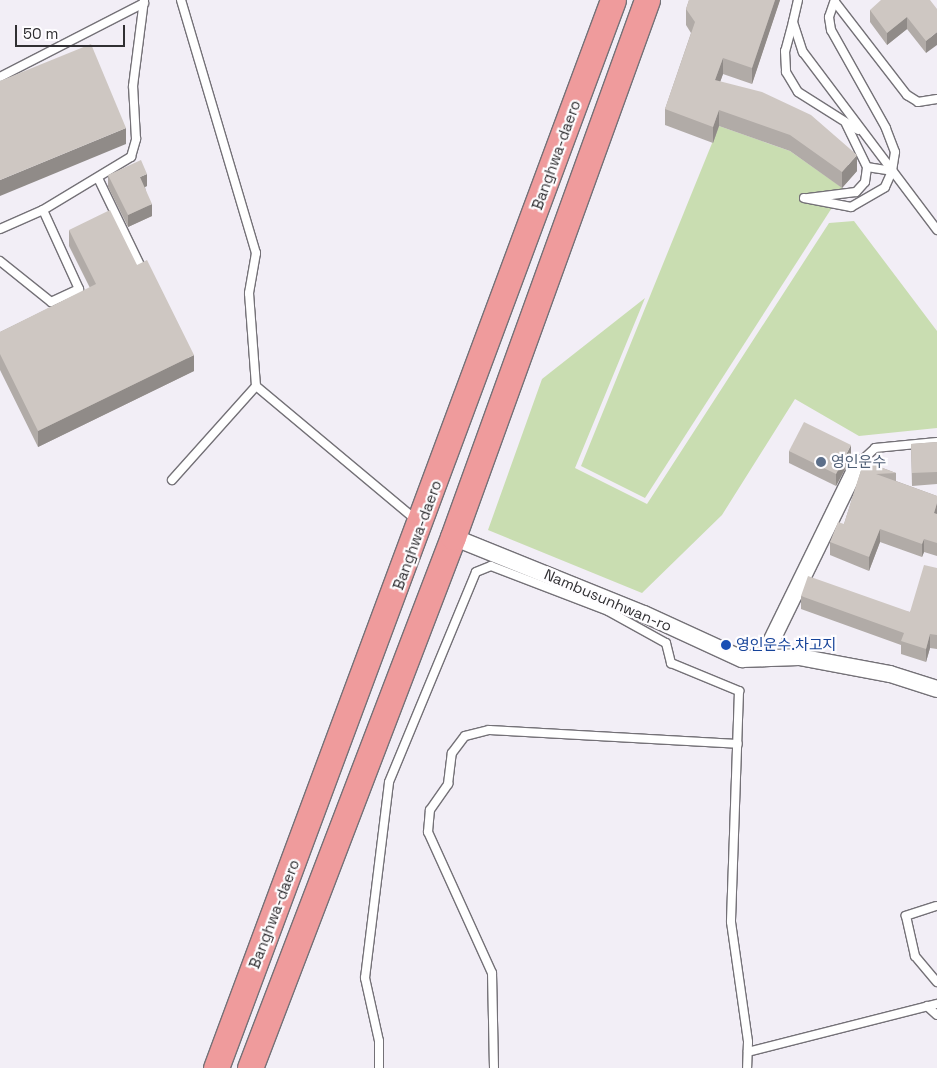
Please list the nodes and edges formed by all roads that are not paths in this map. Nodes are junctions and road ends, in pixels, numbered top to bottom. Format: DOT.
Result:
graph roads {
  1 [pos="181,0"];
  2 [pos="613,0"];
  3 [pos="647,0"];
  4 [pos="798,0"];
  5 [pos="835,1"];
  6 [pos="144,2"];
  7 [pos="792,22"];
  8 [pos="0,77"];
  9 [pos="937,99"];
  10 [pos="844,122"];
  11 [pos="864,134"];
  12 [pos="867,167"];
  13 [pos="892,171"];
  14 [pos="98,178"];
  15 [pos="42,210"];
  16 [pos="1,226"];
  17 [pos="937,230"];
  18 [pos="0,261"];
  19 [pos="141,267"];
  20 [pos="256,386"];
  21 [pos="937,442"];
  22 [pos="858,464"];
  23 [pos="172,480"];
  24 [pos="421,525"];
  25 [pos="453,537"];
  26 [pos="762,658"];
  27 [pos="937,689"];
  28 [pos="738,744"];
  29 [pos="936,906"];
  30 [pos="937,982"];
  31 [pos="937,1004"];
  32 [pos="927,1006"];
  33 [pos="937,1014"];
  34 [pos="748,1052"];
  35 [pos="216,1068"];
  36 [pos="250,1068"];
  37 [pos="380,1068"];
  38 [pos="494,1068"];
  39 [pos="747,1068"];
  1 -- 20 [label="lane"];
  2 -- 24 [label="main road, Banghwa-daero"];
  3 -- 25 [label="main road"];
  4 -- 7 [label="lane"];
  5 -- 9 [label="lane"];
  5 -- 13 [label="lane"];
  6 -- 8 [label="lane"];
  6 -- 14 [label="lane"];
  7 -- 10 [label="lane"];
  7 -- 11 [label="lane"];
  10 -- 11 [label="lane"];
  10 -- 12 [label="lane"];
  11 -- 13 [label="lane"];
  12 -- 13 [label="lane"];
  12 -- 13 [label="lane"];
  13 -- 17 [label="lane"];
  14 -- 15 [label="lane"];
  14 -- 19 [label="lane"];
  15 -- 16 [label="lane"];
  15 -- 18 [label="lane"];
  20 -- 23 [label="lane"];
  20 -- 24 [label="lane"];
  21 -- 22 [label="lane"];
  22 -- 26 [label="street"];
  24 -- 35 [label="main road, Banghwa-daero"];
  25 -- 26 [label="street, Nambusunhwan-ro"];
  25 -- 36 [label="main road"];
  26 -- 27 [label="street, Nambusunhwan-ro"];
  28 -- 34 [label="lane"];
  28 -- 37 [label="lane"];
  28 -- 38 [label="lane"];
  29 -- 30 [label="lane"];
  31 -- 32 [label="lane"];
  32 -- 33 [label="lane"];
  32 -- 34 [label="lane"];
  34 -- 39 [label="lane"];
}
